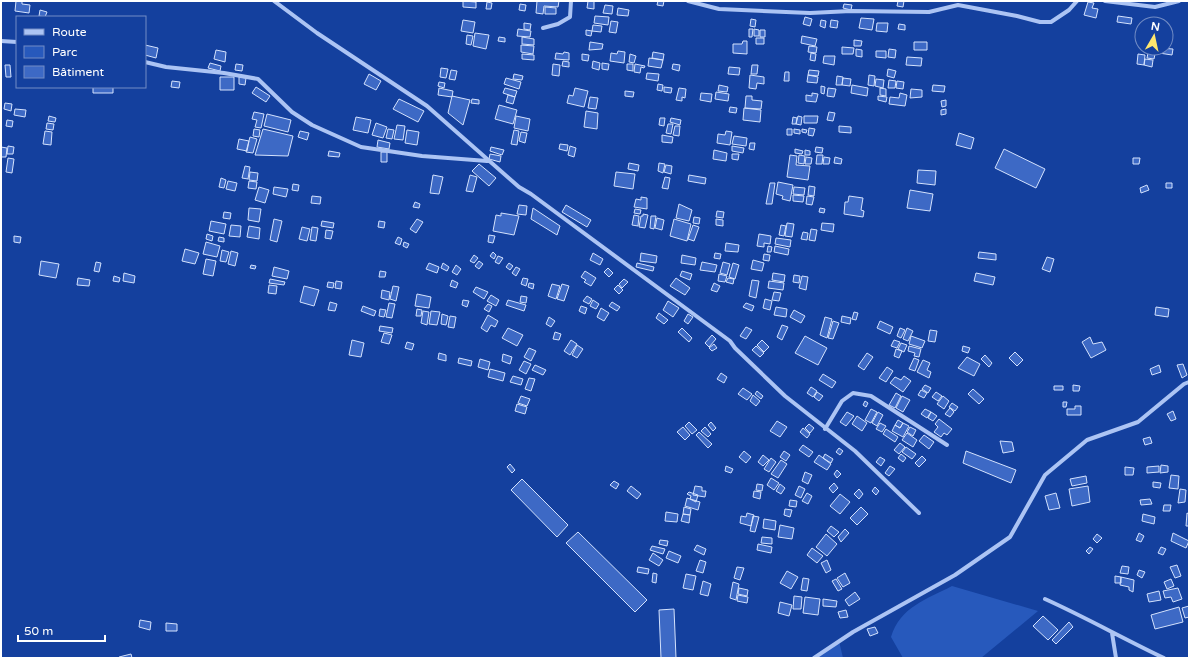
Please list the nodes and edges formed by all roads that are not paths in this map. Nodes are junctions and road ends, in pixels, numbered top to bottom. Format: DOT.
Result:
graph roads {
  1 [pos="274,1"];
  2 [pos="571,1"];
  3 [pos="688,1"];
  4 [pos="1077,1"];
  5 [pos="1105,1"];
  6 [pos="1180,1"];
  7 [pos="544,28"];
  8 [pos="1,41"];
  9 [pos="16,42"];
  10 [pos="146,62"];
  11 [pos="487,161"];
  12 [pos="1189,382"];
  13 [pos="825,429"];
  14 [pos="947,445"];
  15 [pos="919,513"];
  16 [pos="1045,599"];
  17 [pos="1112,633"];
  18 [pos="814,658"];
  19 [pos="1116,658"];
  20 [pos="1164,658"];
  1 -- 11 [label="street"];
  2 -- 7 [label="street"];
  3 -- 4 [label="street"];
  5 -- 6 [label="street"];
  8 -- 9 [label="street"];
  10 -- 11 [label="street"];
  11 -- 13 [label="street"];
  12 -- 18 [label="street"];
  13 -- 14 [label="street"];
  13 -- 15 [label="street"];
  16 -- 17 [label="street"];
  17 -- 19 [label="street"];
  17 -- 20 [label="street"];
}
